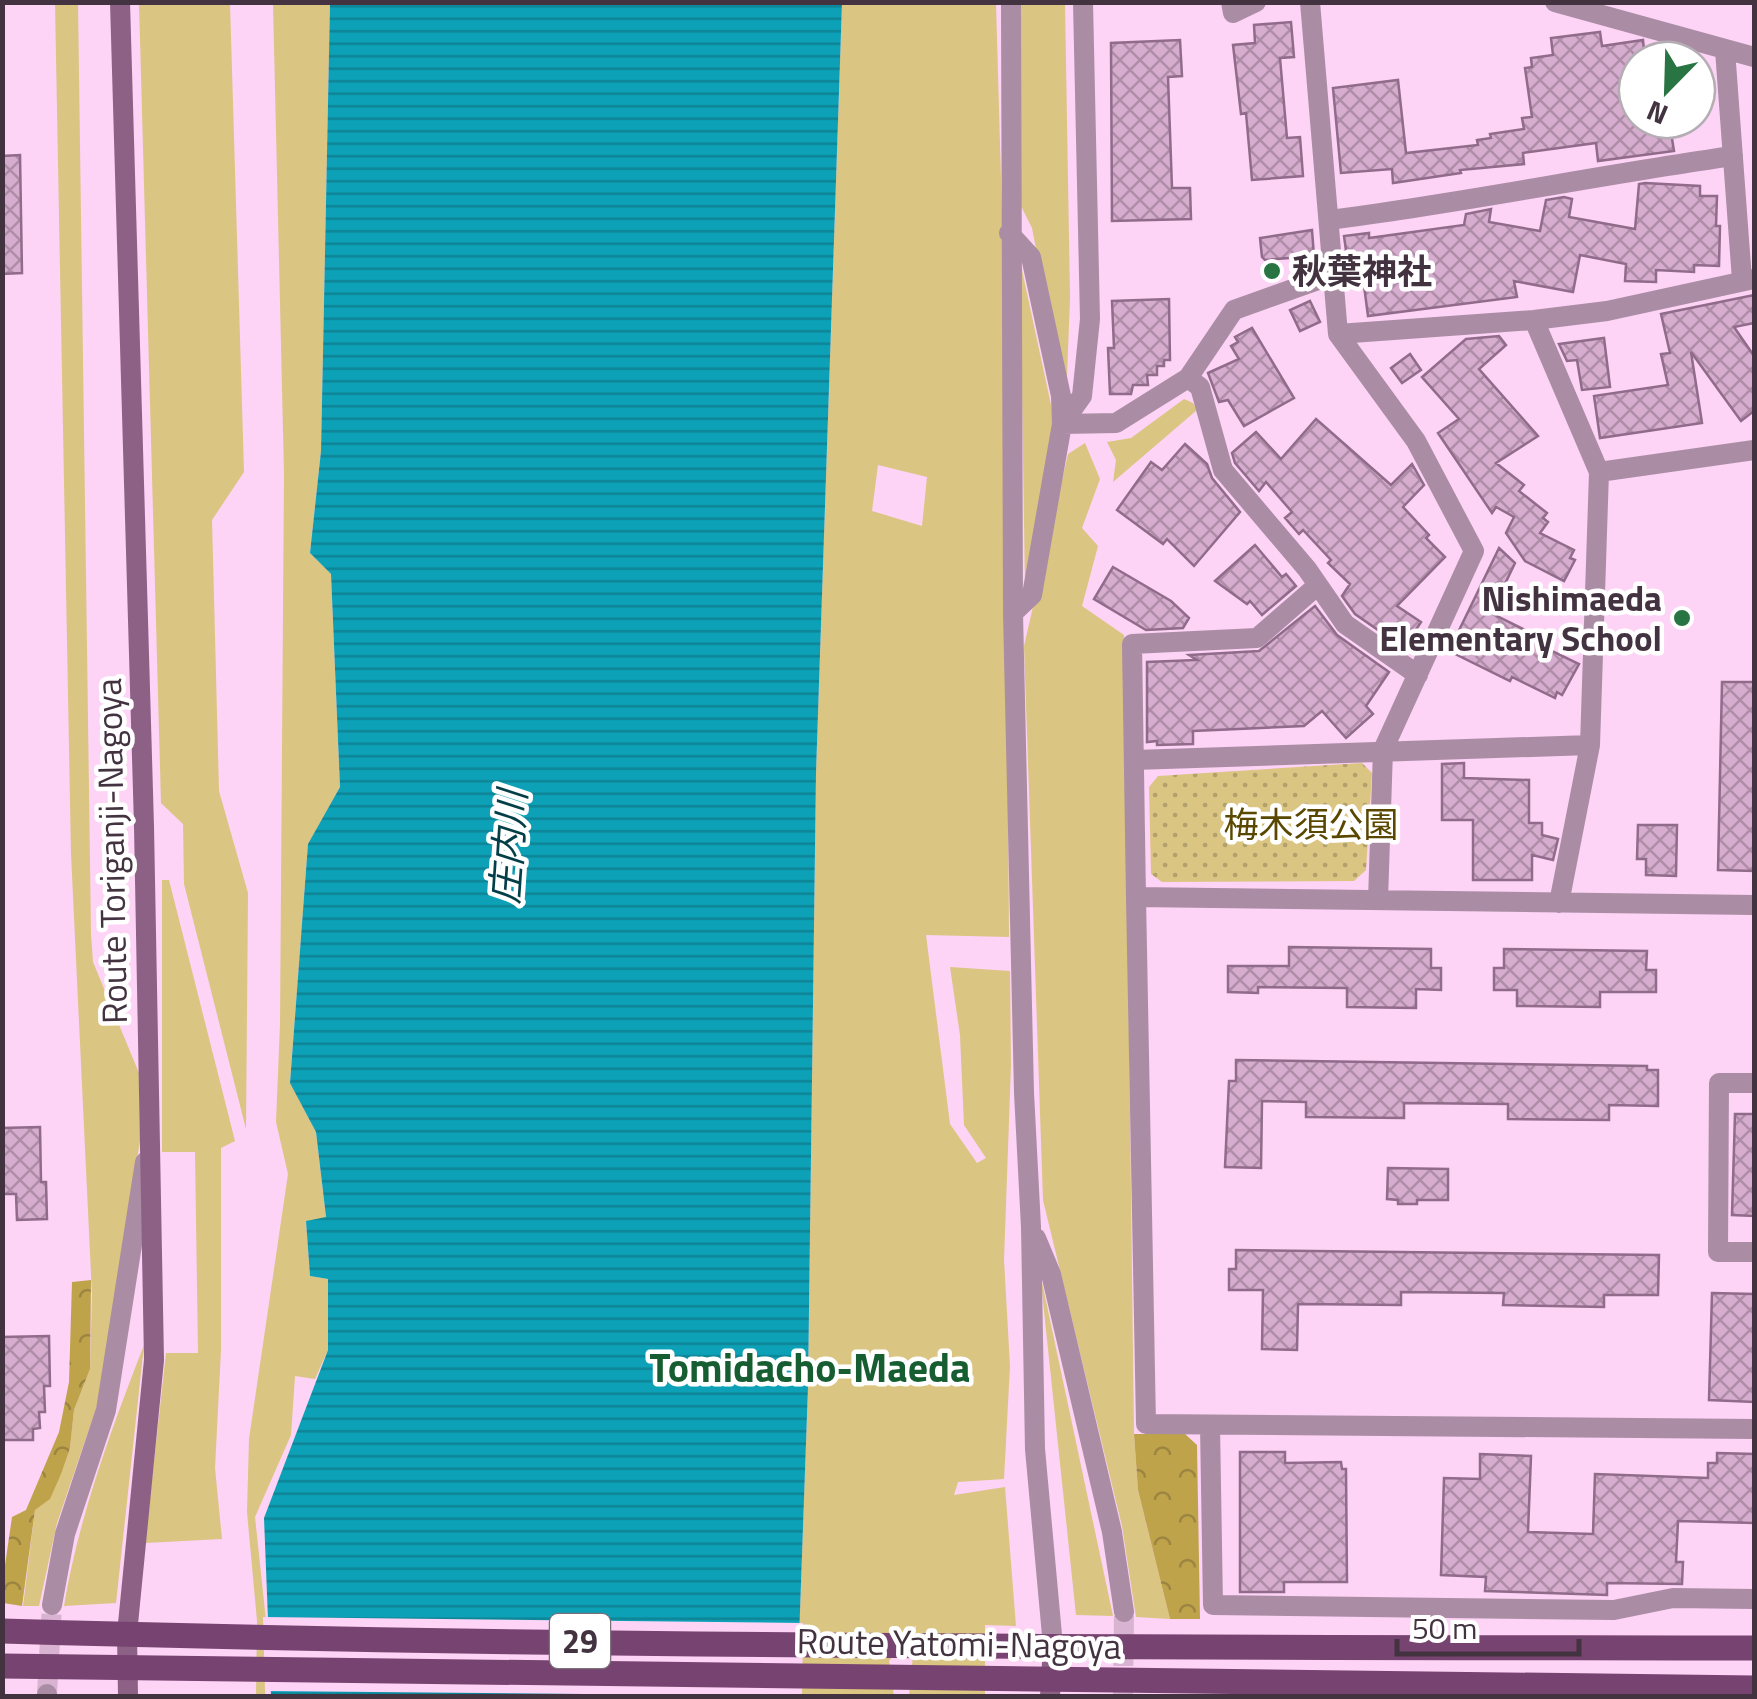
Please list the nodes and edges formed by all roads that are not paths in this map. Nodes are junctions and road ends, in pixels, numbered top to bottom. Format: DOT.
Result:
graph roads {
  1 [pos="120,2"];
  2 [pos="1011,2"];
  3 [pos="1083,2"];
  4 [pos="1231,2"];
  5 [pos="1256,2"];
  6 [pos="1310,2"];
  7 [pos="1555,2"];
  8 [pos="1725,50"];
  9 [pos="1754,57"];
  10 [pos="1733,156"];
  11 [pos="1329,220"];
  12 [pos="1009,233"];
  13 [pos="1332,275"];
  14 [pos="1748,280"];
  15 [pos="1534,320"];
  16 [pos="1338,334"];
  17 [pos="1188,378"];
  18 [pos="1062,424"];
  19 [pos="1754,450"];
  20 [pos="1599,472"];
  21 [pos="1318,585"];
  22 [pos="1012,613"];
  23 [pos="1418,674"];
  24 [pos="1590,745"];
  25 [pos="1383,750"];
  26 [pos="1134,760"];
  27 [pos="1136,897"];
  28 [pos="1378,900"];
  29 [pos="1559,903"];
  30 [pos="1754,904"];
  31 [pos="1754,1083"];
  32 [pos="150,1130"];
  33 [pos="1031,1227"];
  34 [pos="1754,1252"];
  35 [pos="1210,1426"];
  36 [pos="1754,1429"];
  37 [pos="1754,1599"];
  38 [pos="52,1604"];
  39 [pos="1124,1612"];
  40 [pos="2,1631"];
  41 [pos="127,1634"];
  42 [pos="1053,1646"];
  43 [pos="1754,1648"];
  44 [pos="2,1666"];
  45 [pos="127,1668"];
  46 [pos="1051,1688"];
  47 [pos="1754,1688"];
  48 [pos="128,1696"];
  1 -- 32 [label="main road, Route Toriganji-Nagoya"];
  2 -- 12 [label="street"];
  3 -- 18 [label="street"];
  4 -- 5 [label="street"];
  6 -- 11 [label="street"];
  7 -- 8 [label="street"];
  8 -- 9 [label="street"];
  8 -- 10 [label="street"];
  10 -- 11 [label="street"];
  10 -- 14 [label="street"];
  11 -- 13 [label="street"];
  12 -- 18 [label="street"];
  12 -- 22 [label="street"];
  13 -- 16 [label="street"];
  13 -- 17 [label="street"];
  14 -- 15 [label="street"];
  15 -- 16 [label="street"];
  15 -- 20 [label="street"];
  16 -- 23 [label="street"];
  17 -- 18 [label="street"];
  17 -- 21 [label="street"];
  18 -- 22 [label="street"];
  19 -- 20 [label="street"];
  20 -- 24 [label="street"];
  21 -- 23 [label="street"];
  21 -- 26 [label="street"];
  22 -- 33 [label="street"];
  23 -- 25 [label="street"];
  24 -- 25 [label="street"];
  24 -- 29 [label="street"];
  25 -- 26 [label="street"];
  25 -- 28 [label="street"];
  26 -- 27 [label="street"];
  27 -- 28 [label="street"];
  27 -- 35 [label="street"];
  28 -- 29 [label="street"];
  29 -- 30 [label="street"];
  31 -- 34 [label="street"];
  32 -- 38 [label="street"];
  32 -- 41 [label="main road, Route Toriganji-Nagoya"];
  33 -- 39 [label="street"];
  33 -- 42 [label="street"];
  35 -- 36 [label="street"];
  35 -- 37 [label="street"];
  40 -- 41 [label="main road, 29"];
  41 -- 42 [label="main road, Route Yatomi-Nagoya / 29"];
  41 -- 45 [label="main road, Route Toriganji-Nagoya"];
  42 -- 43 [label="main road, Route Yatomi-Nagoya / 29"];
  42 -- 46 [label="main road"];
  44 -- 45 [label="main road, 29"];
  45 -- 46 [label="main road, Route Yatomi-Nagoya / 29"];
  45 -- 48 [label="main road, Route Toriganji-Nagoya"];
  46 -- 47 [label="main road, Route Yatomi-Nagoya / 29"];
}
